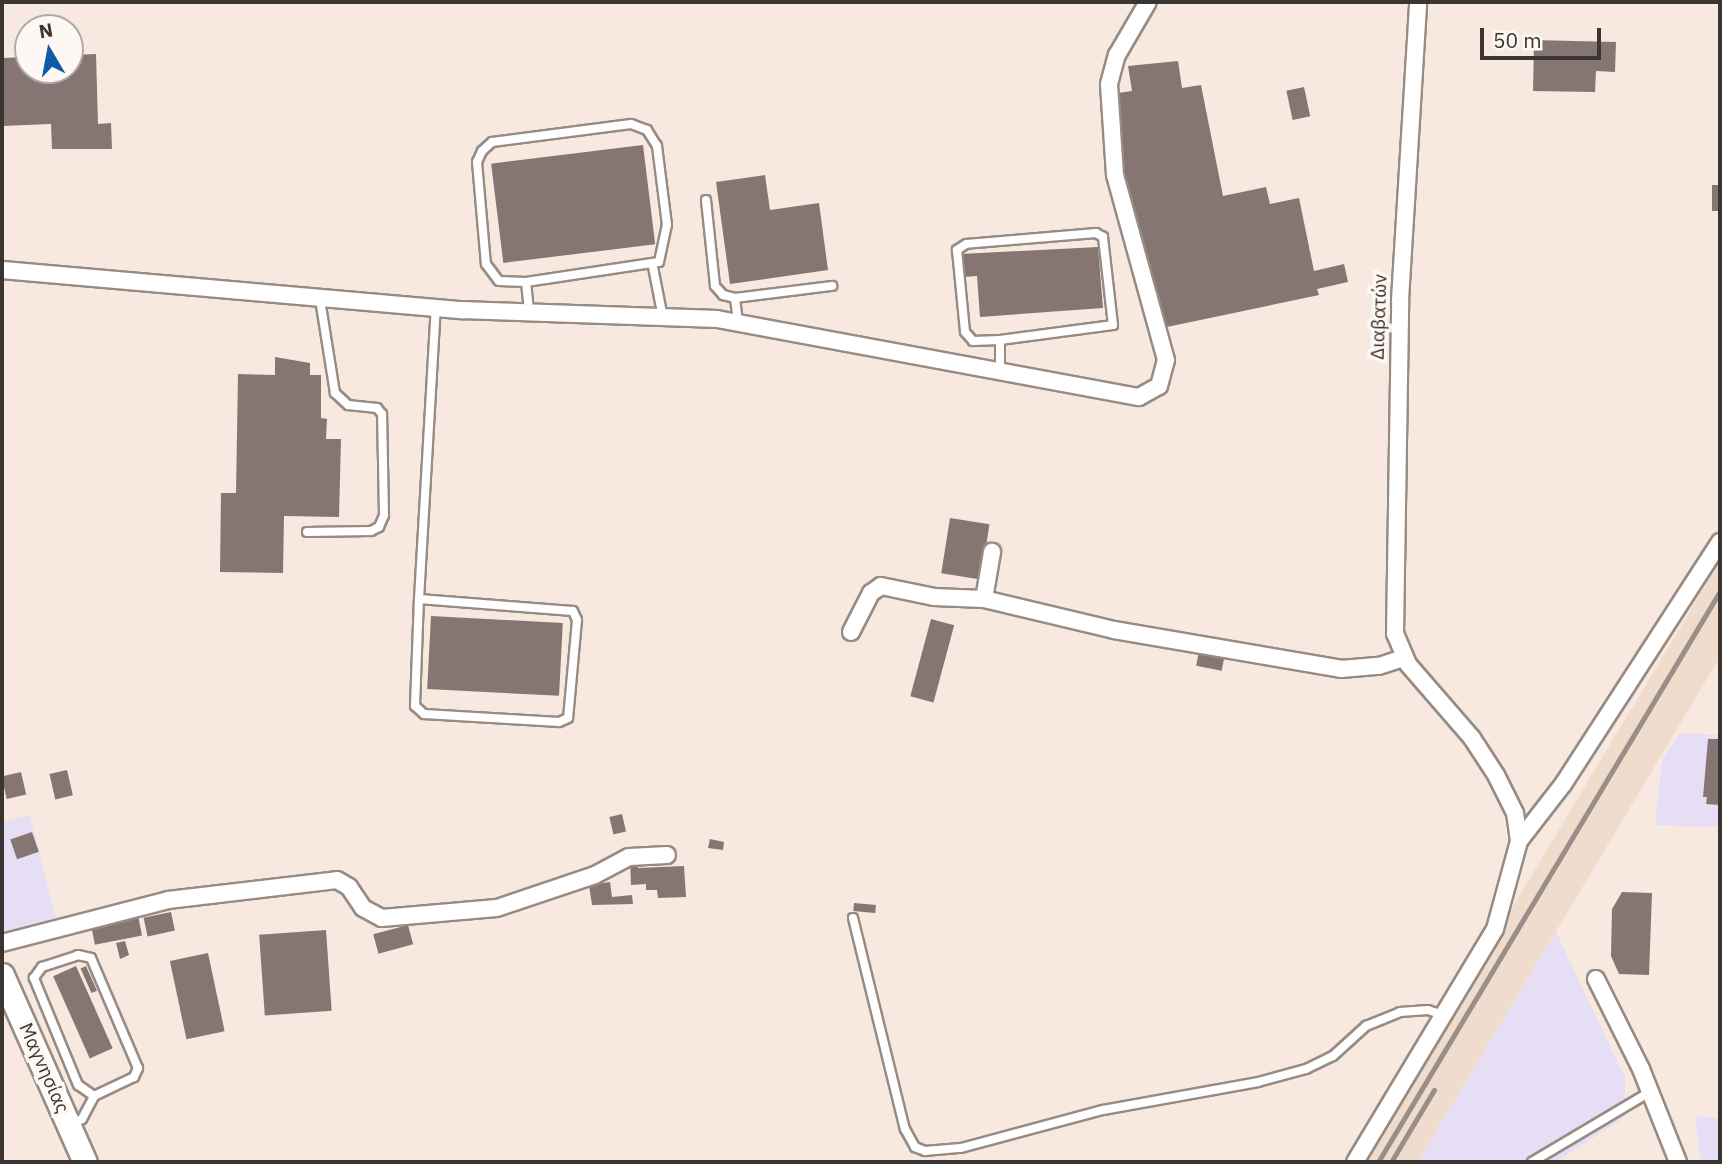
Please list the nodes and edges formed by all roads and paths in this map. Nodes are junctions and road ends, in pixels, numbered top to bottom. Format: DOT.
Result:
graph roads {
  1 [pos="1148,2"];
  2 [pos="1418,2"];
  3 [pos="706,200"];
  4 [pos="653,267"];
  5 [pos="2,270"];
  6 [pos="526,282"];
  7 [pos="832,286"];
  8 [pos="735,298"];
  9 [pos="320,299"];
  10 [pos="436,308"];
  11 [pos="529,313"];
  12 [pos="663,318"];
  13 [pos="738,323"];
  14 [pos="1000,340"];
  15 [pos="1000,373"];
  16 [pos="307,532"];
  17 [pos="1720,542"];
  18 [pos="992,552"];
  19 [pos="419,599"];
  20 [pos="984,599"];
  21 [pos="851,632"];
  22 [pos="1404,658"];
  23 [pos="1519,841"];
  24 [pos="667,855"];
  25 [pos="853,918"];
  26 [pos="2,943"];
  27 [pos="2,975"];
  28 [pos="1596,979"];
  29 [pos="1443,1016"];
  30 [pos="1650,1092"];
  31 [pos="94,1096"];
  32 [pos="69,1125"];
  33 [pos="85,1162"];
  34 [pos="1355,1162"];
  35 [pos="1532,1162"];
  36 [pos="1678,1162"];
  1 -- 15 [label="street"];
  2 -- 22 [label="street, Διαβατών"];
  3 -- 8 [label="lane"];
  4 -- 6 [label="lane"];
  4 -- 6 [label="lane"];
  4 -- 12 [label="lane"];
  5 -- 9 [label="street"];
  6 -- 11 [label="lane"];
  7 -- 8 [label="lane"];
  8 -- 13 [label="lane"];
  9 -- 10 [label="street"];
  9 -- 16 [label="lane"];
  10 -- 11 [label="street"];
  10 -- 19 [label="lane"];
  11 -- 12 [label="street"];
  12 -- 13 [label="street"];
  13 -- 15 [label="street"];
  14 -- 14 [label="lane"];
  14 -- 15 [label="lane"];
  17 -- 23 [label="street"];
  18 -- 20 [label="street"];
  19 -- 19 [label="lane"];
  20 -- 21 [label="street"];
  20 -- 22 [label="street"];
  22 -- 23 [label="street"];
  23 -- 29 [label="street"];
  24 -- 26 [label="street"];
  25 -- 29 [label="lane"];
  27 -- 32 [label="street, Μαγνησίας"];
  28 -- 30 [label="street"];
  29 -- 34 [label="street"];
  30 -- 35 [label="lane"];
  30 -- 36 [label="street"];
  31 -- 31 [label="lane"];
  31 -- 32 [label="lane"];
  32 -- 33 [label="street, Μαγνησίας"];
}
